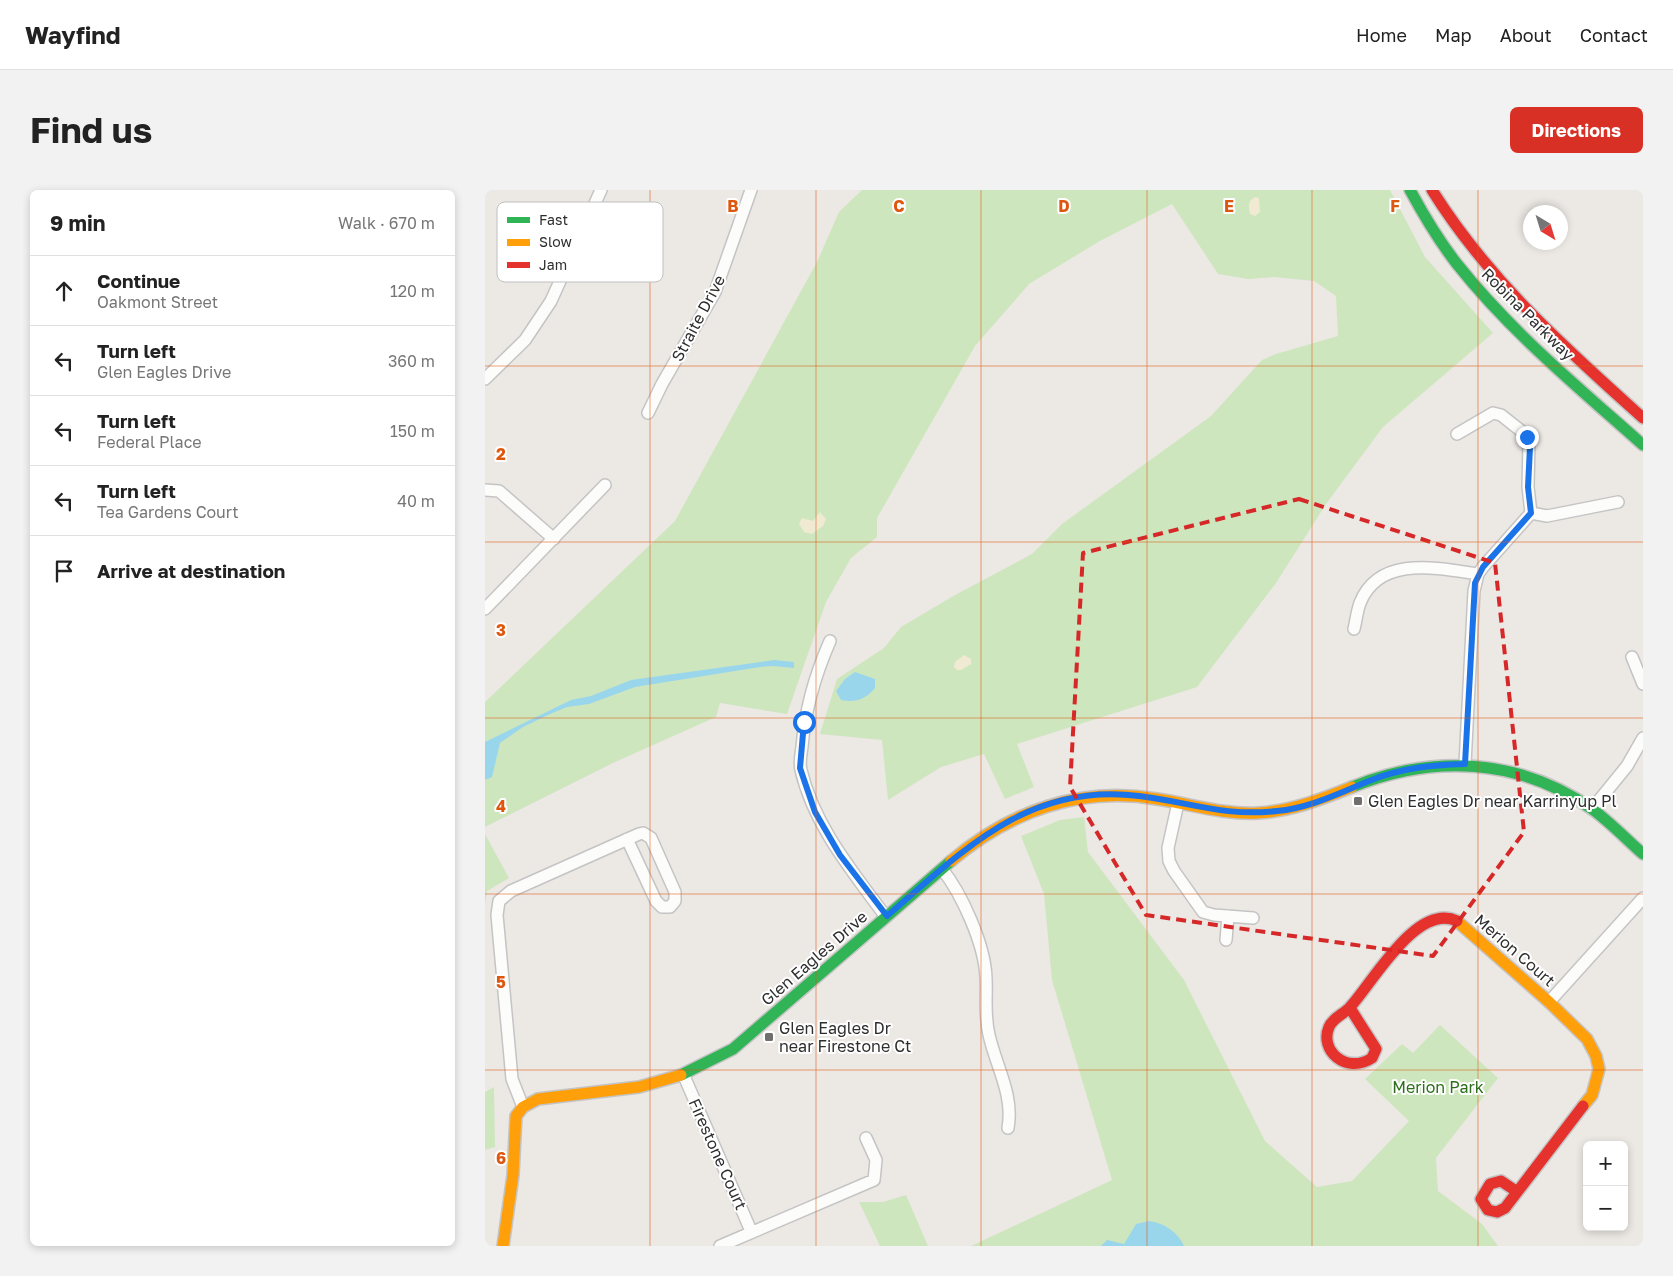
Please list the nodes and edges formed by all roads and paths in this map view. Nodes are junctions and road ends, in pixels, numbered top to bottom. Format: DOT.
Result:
graph roads {
  1 [pos="601,190"];
  2 [pos="751,190"];
  3 [pos="1410,190"];
  4 [pos="1432,190"];
  5 [pos="596,202"];
  6 [pos="560,282"];
  7 [pos="485,379"];
  8 [pos="648,413"];
  9 [pos="1643,418"];
  10 [pos="1457,434"];
  11 [pos="1643,445"];
  12 [pos="605,485"];
  13 [pos="485,490"];
  14 [pos="1618,502"];
  15 [pos="1531,513"];
  16 [pos="554,539"];
  17 [pos="1478,574"];
  18 [pos="485,608"];
  19 [pos="1354,630"];
  20 [pos="830,641"];
  21 [pos="1632,657"];
  22 [pos="1643,684"];
  23 [pos="1643,738"];
  24 [pos="1465,764"];
  25 [pos="1178,803"];
  26 [pos="1592,809"];
  27 [pos="627,839"];
  28 [pos="1643,854"];
  29 [pos="942,869"];
  30 [pos="1643,898"];
  31 [pos="887,916"];
  32 [pos="1228,916"];
  33 [pos="1253,918"];
  34 [pos="1225,940"];
  35 [pos="1549,1002"];
  36 [pos="1350,1008"];
  37 [pos="684,1076"];
  38 [pos="523,1107"];
  39 [pos="1008,1128"];
  40 [pos="866,1138"];
  41 [pos="1516,1191"];
  42 [pos="751,1231"];
  43 [pos="503,1246"];
  44 [pos="720,1246"];
  1 -- 5 [label="street"];
  2 -- 8 [label="street, Straite Drive"];
  3 -- 11 [label="street, Robina Parkway"];
  4 -- 9 [label="street, Robina Parkway"];
  6 -- 7 [label="street"];
  10 -- 15 [label="street"];
  12 -- 16 [label="street"];
  13 -- 16 [label="street"];
  14 -- 15 [label="street"];
  15 -- 17 [label="street"];
  16 -- 18 [label="street"];
  17 -- 19 [label="street"];
  17 -- 24 [label="street"];
  20 -- 31 [label="street"];
  21 -- 22 [label="street"];
  23 -- 26 [label="street"];
  24 -- 25 [label="street, Glen Eagles Drive"];
  24 -- 26 [label="street, Glen Eagles Drive"];
  25 -- 29 [label="street, Glen Eagles Drive"];
  25 -- 32 [label="street"];
  26 -- 28 [label="street, Glen Eagles Drive"];
  27 -- 27 [label="street"];
  27 -- 38 [label="street"];
  29 -- 31 [label="street, Glen Eagles Drive"];
  29 -- 39 [label="street"];
  30 -- 35 [label="street, Merion Court"];
  31 -- 37 [label="street, Glen Eagles Drive"];
  32 -- 33 [label="street"];
  32 -- 34 [label="street"];
  35 -- 36 [label="street, Merion Court"];
  35 -- 41 [label="street, Merion Court"];
  36 -- 36 [label="street, Merion Court"];
  37 -- 38 [label="street, Glen Eagles Drive"];
  37 -- 42 [label="street, Firestone Court"];
  38 -- 43 [label="street"];
  40 -- 42 [label="street, Firestone Court"];
  42 -- 44 [label="street, Firestone Court"];
}
